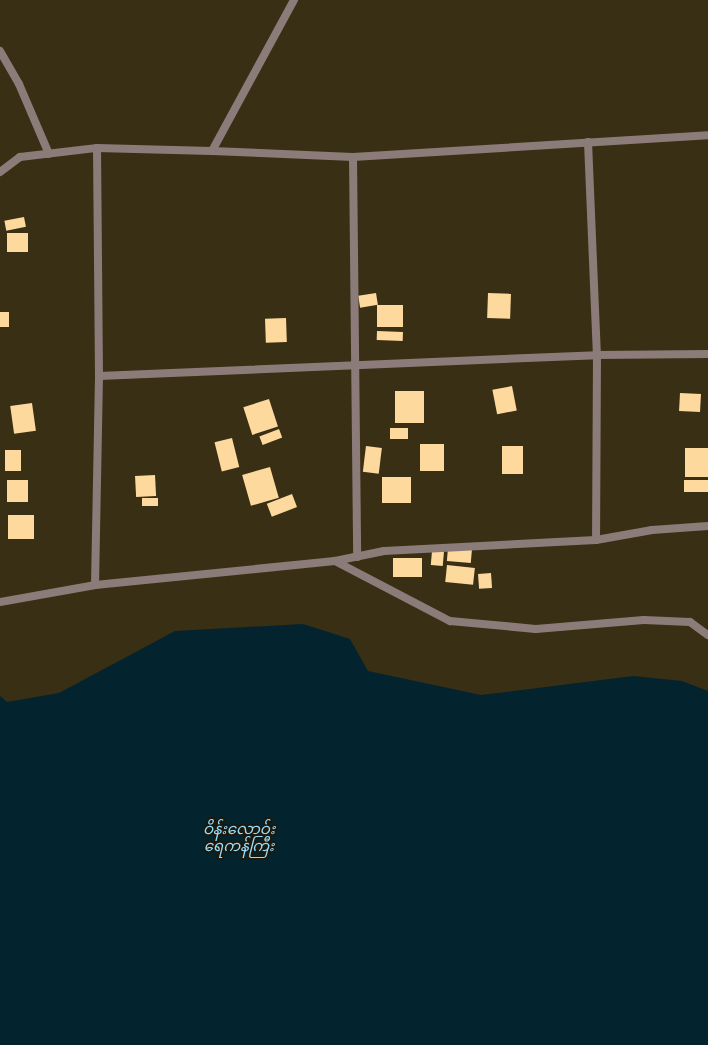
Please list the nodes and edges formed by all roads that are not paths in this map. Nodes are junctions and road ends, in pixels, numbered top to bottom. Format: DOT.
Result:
graph roads {
  1 [pos="294,0"];
  2 [pos="0,51"];
  3 [pos="708,135"];
  4 [pos="588,142"];
  5 [pos="97,148"];
  6 [pos="212,151"];
  7 [pos="49,154"];
  8 [pos="353,157"];
  9 [pos="0,172"];
  10 [pos="708,354"];
  11 [pos="597,355"];
  12 [pos="356,366"];
  13 [pos="99,376"];
  14 [pos="708,526"];
  15 [pos="596,540"];
  16 [pos="357,556"];
  17 [pos="335,561"];
  18 [pos="95,585"];
  19 [pos="0,602"];
  20 [pos="708,635"];
  1 -- 6 [label="street"];
  2 -- 7 [label="street"];
  3 -- 4 [label="street"];
  4 -- 8 [label="street"];
  4 -- 11 [label="street"];
  5 -- 6 [label="street"];
  5 -- 7 [label="street"];
  5 -- 13 [label="street"];
  6 -- 8 [label="street"];
  7 -- 9 [label="street"];
  8 -- 12 [label="street"];
  10 -- 11 [label="street"];
  11 -- 12 [label="street"];
  11 -- 15 [label="street"];
  12 -- 13 [label="street"];
  12 -- 16 [label="street"];
  13 -- 18 [label="street"];
  14 -- 15 [label="street"];
  15 -- 16 [label="street"];
  16 -- 17 [label="street"];
  17 -- 18 [label="street"];
  17 -- 20 [label="street"];
  18 -- 19 [label="street"];
}
